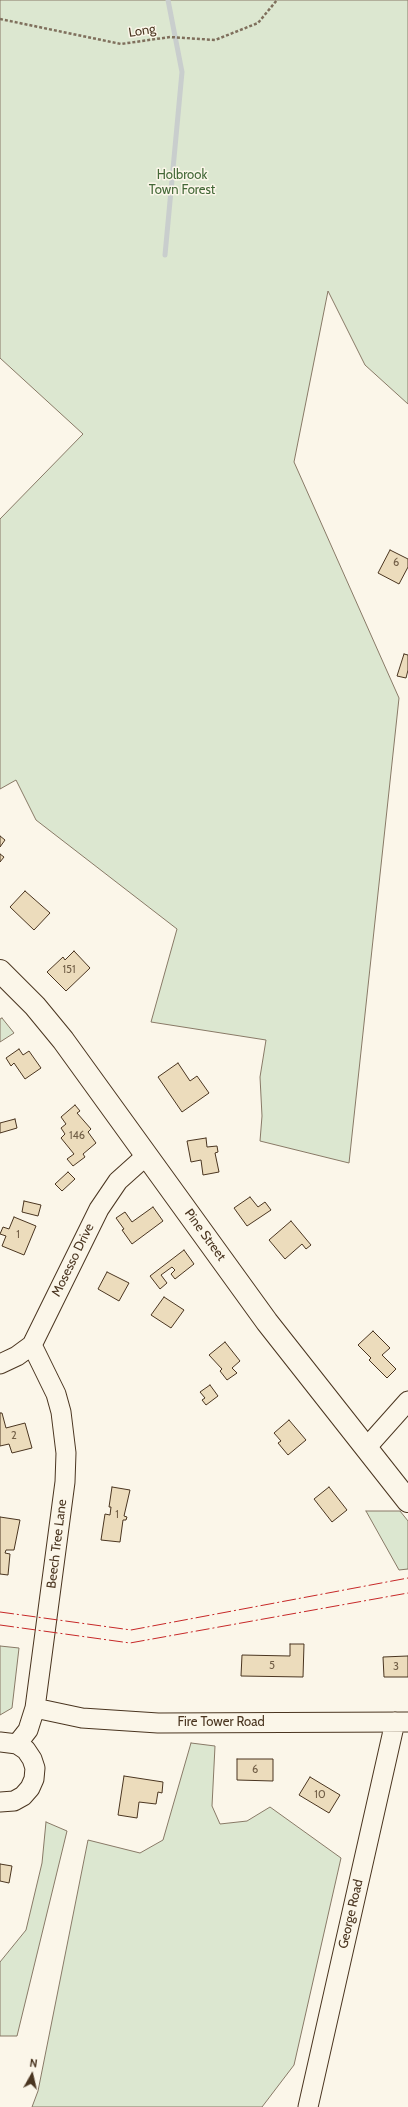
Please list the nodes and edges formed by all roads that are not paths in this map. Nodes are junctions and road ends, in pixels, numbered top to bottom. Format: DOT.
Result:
graph roads {
  1 [pos="0,971"];
  2 [pos="147,1155"];
  3 [pos="32,1345"];
  4 [pos="0,1364"];
  5 [pos="408,1401"];
  6 [pos="367,1447"];
  7 [pos="408,1501"];
  8 [pos="35,1708"];
  9 [pos="402,1722"];
  10 [pos="9,1743"];
  11 [pos="0,1802"];
  12 [pos="308,2107"];
  1 -- 2 [label="main road, Pine Street"];
  2 -- 3 [label="street, Mosesso Drive"];
  2 -- 6 [label="main road, Pine Street"];
  3 -- 4 [label="street, Mosesso Drive"];
  3 -- 8 [label="street, Beech Tree Lane"];
  5 -- 6 [label="street"];
  6 -- 7 [label="main road, Pine Street"];
  8 -- 9 [label="street, Fire Tower Road"];
  8 -- 10 [label="street, Beech Tree Lane"];
  9 -- 12 [label="street, George Road"];
  10 -- 11 [label="street, Beech Tree Lane"];
}
